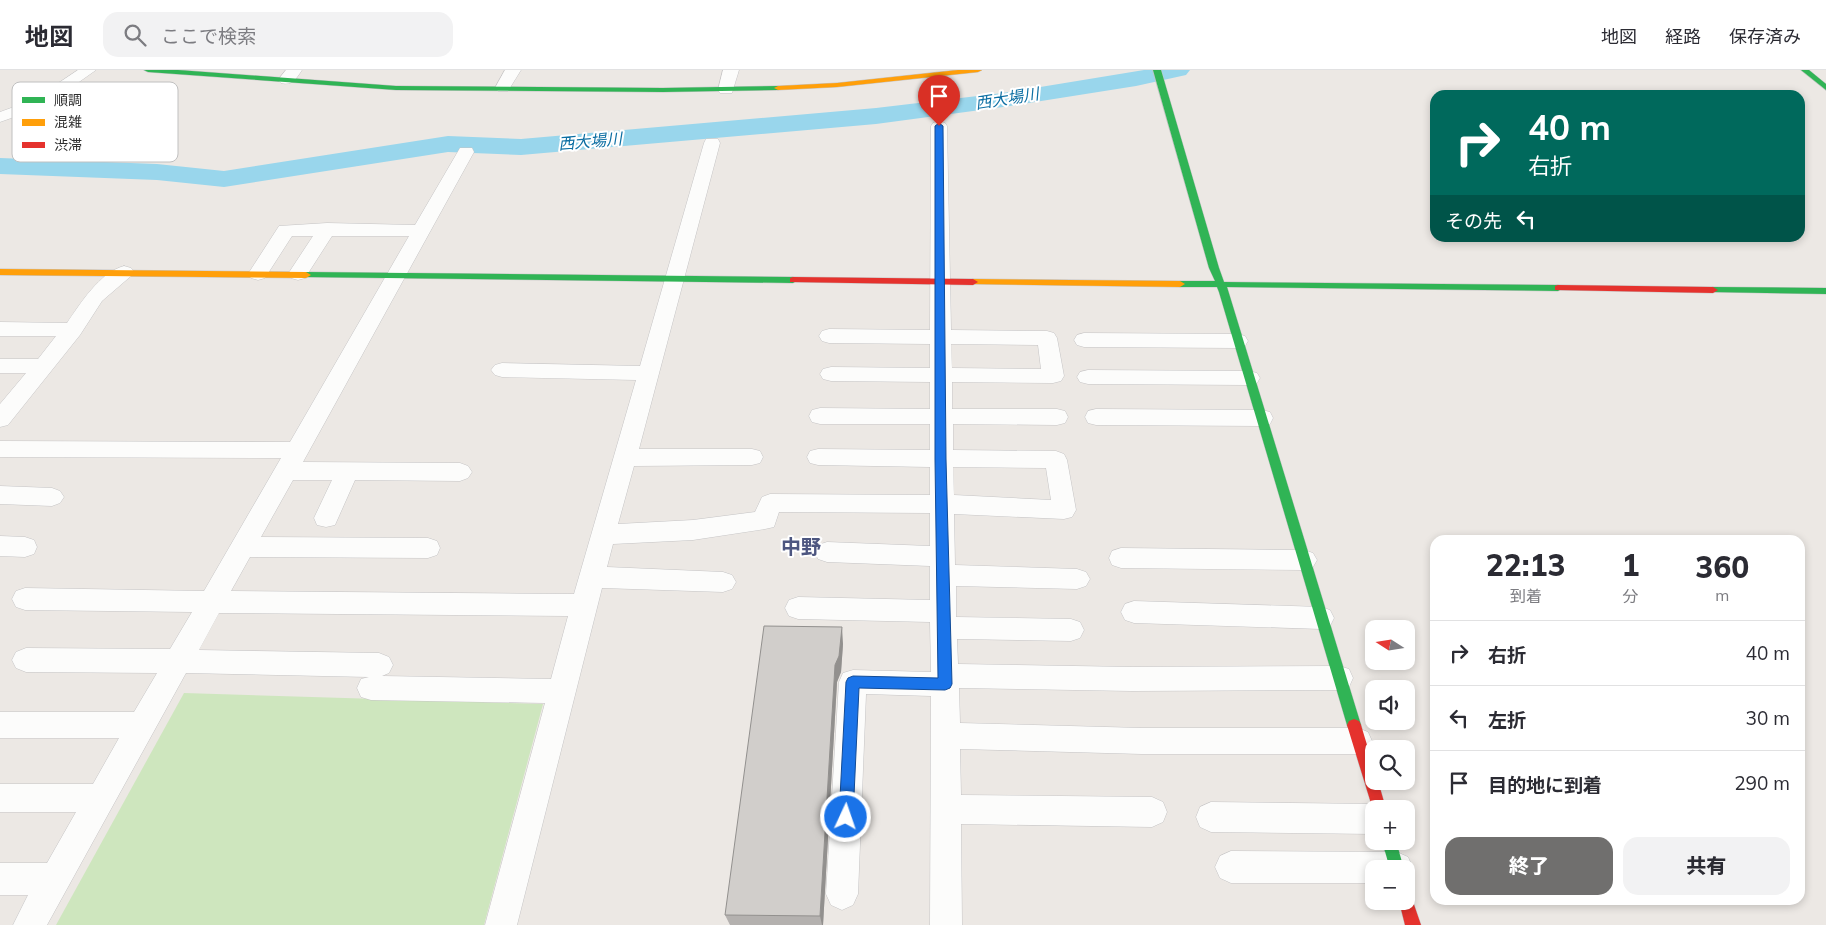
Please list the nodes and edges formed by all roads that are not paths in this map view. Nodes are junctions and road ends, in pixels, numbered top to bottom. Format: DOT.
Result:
graph roads {
  1 [pos="88,70"];
  2 [pos="148,70"];
  3 [pos="513,70"];
  4 [pos="731,70"];
  5 [pos="978,70"];
  6 [pos="1157,70"];
  7 [pos="1805,70"];
  8 [pos="942,72"];
  9 [pos="290,75"];
  10 [pos="70,82"];
  11 [pos="503,88"];
  12 [pos="1826,88"];
  13 [pos="726,90"];
  14 [pos="12,113"];
  15 [pos="0,117"];
  16 [pos="939,126"];
  17 [pos="712,143"];
  18 [pos="466,152"];
  19 [pos="327,230"];
  20 [pos="420,231"];
  21 [pos="0,272"];
  22 [pos="124,272"];
  23 [pos="258,274"];
  24 [pos="298,274"];
  25 [pos="396,275"];
  26 [pos="675,278"];
  27 [pos="941,281"];
  28 [pos="1221,284"];
  29 [pos="1826,291"];
  30 [pos="0,329"];
  31 [pos="73,330"];
  32 [pos="828,336"];
  33 [pos="941,336"];
  34 [pos="1084,340"];
  35 [pos="1238,341"];
  36 [pos="0,366"];
  37 [pos="44,366"];
  38 [pos="502,370"];
  39 [pos="649,373"];
  40 [pos="831,374"];
  41 [pos="940,375"];
  42 [pos="1088,377"];
  43 [pos="1249,378"];
  44 [pos="4,409"];
  45 [pos="942,415"];
  46 [pos="820,416"];
  47 [pos="1057,417"];
  48 [pos="1096,417"];
  49 [pos="1262,418"];
  50 [pos="0,449"];
  51 [pos="752,457"];
  52 [pos="818,457"];
  53 [pos="625,458"];
  54 [pos="941,459"];
  55 [pos="291,461"];
  56 [pos="348,471"];
  57 [pos="460,472"];
  58 [pos="0,495"];
  59 [pos="52,497"];
  60 [pos="942,504"];
  61 [pos="326,518"];
  62 [pos="603,534"];
  63 [pos="0,546"];
  64 [pos="25,547"];
  65 [pos="242,547"];
  66 [pos="428,548"];
  67 [pos="827,552"];
  68 [pos="1121,558"];
  69 [pos="1304,560"];
  70 [pos="943,565"];
  71 [pos="592,577"];
  72 [pos="1077,579"];
  73 [pos="723,582"];
  74 [pos="25,599"];
  75 [pos="210,602"];
  76 [pos="584,605"];
  77 [pos="798,608"];
  78 [pos="1134,612"];
  79 [pos="1321,618"];
  80 [pos="943,619"];
  81 [pos="1071,630"];
  82 [pos="26,660"];
  83 [pos="178,661"];
  84 [pos="1339,678"];
  85 [pos="945,680"];
  86 [pos="562,691"];
  87 [pos="0,725"];
  88 [pos="141,725"];
  89 [pos="946,736"];
  90 [pos="1358,741"];
  91 [pos="0,798"];
  92 [pos="101,798"];
  93 [pos="1376,800"];
  94 [pos="946,809"];
  95 [pos="1152,812"];
  96 [pos="1211,816"];
  97 [pos="1365,819"];
  98 [pos="1231,866"];
  99 [pos="1365,868"];
  100 [pos="54,878"];
  101 [pos="0,879"];
  102 [pos="842,894"];
  103 [pos="1409,910"];
  104 [pos="28,925"];
  105 [pos="500,925"];
  106 [pos="946,925"];
  107 [pos="1413,925"];
  1 -- 10 [label="street"];
  2 -- 9 [label="street"];
  3 -- 11 [label="street"];
  4 -- 13 [label="street"];
  5 -- 8 [label="street"];
  6 -- 28 [label="street"];
  7 -- 12 [label="street"];
  8 -- 13 [label="street"];
  9 -- 11 [label="street"];
  11 -- 13 [label="street"];
  14 -- 15 [label="street"];
  16 -- 27 [label="street"];
  17 -- 26 [label="street"];
  18 -- 20 [label="street"];
  19 -- 20 [label="street"];
  19 -- 23 [label="street"];
  19 -- 24 [label="street"];
  20 -- 25 [label="street"];
  21 -- 22 [label="street"];
  22 -- 23 [label="street"];
  22 -- 31 [label="street"];
  23 -- 24 [label="street"];
  24 -- 25 [label="street"];
  25 -- 26 [label="street"];
  25 -- 55 [label="street"];
  26 -- 27 [label="street"];
  26 -- 39 [label="street"];
  27 -- 28 [label="street"];
  27 -- 33 [label="street"];
  28 -- 29 [label="street"];
  28 -- 35 [label="street"];
  30 -- 31 [label="street"];
  31 -- 37 [label="street"];
  32 -- 33 [label="street"];
  33 -- 41 [label="street"];
  33 -- 41 [label="street"];
  34 -- 35 [label="street"];
  35 -- 43 [label="street"];
  36 -- 37 [label="street"];
  37 -- 44 [label="street"];
  38 -- 39 [label="street"];
  39 -- 53 [label="street"];
  40 -- 41 [label="street"];
  41 -- 45 [label="street"];
  42 -- 43 [label="street"];
  43 -- 49 [label="street"];
  45 -- 46 [label="street"];
  45 -- 47 [label="street"];
  45 -- 54 [label="street"];
  48 -- 49 [label="street"];
  49 -- 69 [label="street"];
  50 -- 55 [label="street"];
  51 -- 53 [label="street"];
  52 -- 54 [label="street"];
  53 -- 62 [label="street"];
  54 -- 60 [label="street"];
  54 -- 60 [label="street"];
  55 -- 56 [label="street"];
  55 -- 65 [label="street"];
  56 -- 57 [label="street"];
  56 -- 61 [label="street"];
  58 -- 59 [label="street"];
  60 -- 62 [label="street"];
  60 -- 70 [label="street"];
  62 -- 71 [label="street"];
  63 -- 64 [label="street"];
  65 -- 66 [label="street"];
  65 -- 75 [label="street"];
  67 -- 70 [label="street"];
  68 -- 69 [label="street"];
  69 -- 79 [label="street"];
  70 -- 72 [label="street"];
  70 -- 80 [label="street"];
  71 -- 73 [label="street"];
  71 -- 76 [label="street"];
  74 -- 75 [label="street"];
  75 -- 76 [label="street"];
  75 -- 83 [label="street"];
  76 -- 86 [label="street"];
  77 -- 80 [label="street"];
  78 -- 79 [label="street"];
  79 -- 84 [label="street"];
  80 -- 81 [label="street"];
  80 -- 85 [label="street"];
  82 -- 83 [label="street"];
  83 -- 86 [label="street"];
  83 -- 88 [label="street"];
  84 -- 85 [label="street"];
  84 -- 90 [label="street"];
  85 -- 89 [label="street"];
  85 -- 102 [label="street"];
  86 -- 105 [label="street"];
  87 -- 88 [label="street"];
  88 -- 92 [label="street"];
  89 -- 90 [label="street"];
  89 -- 94 [label="street"];
  90 -- 93 [label="street"];
  91 -- 92 [label="street"];
  92 -- 100 [label="street"];
  94 -- 95 [label="street"];
  94 -- 106 [label="street"];
  96 -- 97 [label="street"];
  98 -- 99 [label="street"];
  100 -- 101 [label="street"];
  100 -- 104 [label="street"];
  103 -- 107 [label="street"];
}
